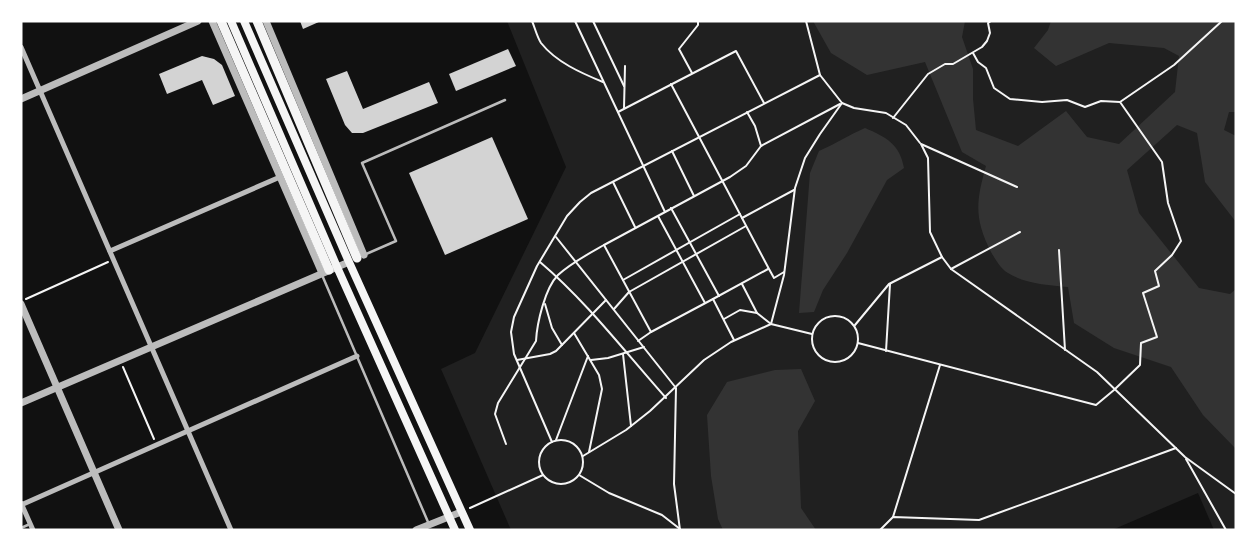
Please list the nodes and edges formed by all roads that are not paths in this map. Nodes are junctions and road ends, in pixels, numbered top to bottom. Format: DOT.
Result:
graph roads {
  1 [pos="198,21"];
  2 [pos="212,21"];
  3 [pos="221,21"];
  4 [pos="231,21"];
  5 [pos="244,21"];
  6 [pos="257,21"];
  7 [pos="266,21"];
  8 [pos="21,47"];
  9 [pos="40,91"];
  10 [pos="21,99"];
  11 [pos="505,100"];
  12 [pos="280,177"];
  13 [pos="323,193"];
  14 [pos="304,202"];
  15 [pos="110,251"];
  16 [pos="357,258"];
  17 [pos="329,270"];
  18 [pos="21,303"];
  19 [pos="152,347"];
  20 [pos="357,356"];
  21 [pos="58,388"];
  22 [pos="21,403"];
  23 [pos="188,431"];
  24 [pos="94,472"];
  25 [pos="21,504"];
  26 [pos="461,512"];
  27 [pos="449,516"];
  28 [pos="429,524"];
  29 [pos="31,527"];
  30 [pos="21,528"];
  31 [pos="120,530"];
  32 [pos="231,530"];
  33 [pos="416,530"];
  34 [pos="455,530"];
  35 [pos="470,530"];
  1 -- 9 [label="street"];
  2 -- 12 [label="street"];
  3 -- 14 [label="highway"];
  4 -- 14 [label="main road"];
  5 -- 13 [label="main road"];
  6 -- 13 [label="highway"];
  7 -- 16 [label="street"];
  8 -- 9 [label="street"];
  9 -- 10 [label="street"];
  9 -- 15 [label="street"];
  11 -- 16 [label="lane"];
  12 -- 15 [label="street"];
  12 -- 17 [label="street"];
  13 -- 16 [label="highway"];
  14 -- 17 [label="highway"];
  15 -- 19 [label="street"];
  16 -- 17 [label="street"];
  16 -- 26 [label="main road"];
  17 -- 19 [label="street"];
  17 -- 20 [label="lane"];
  17 -- 27 [label="main road"];
  18 -- 21 [label="street"];
  19 -- 21 [label="street"];
  19 -- 23 [label="street"];
  20 -- 23 [label="street"];
  20 -- 28 [label="lane"];
  21 -- 22 [label="street"];
  21 -- 24 [label="street"];
  23 -- 24 [label="street"];
  23 -- 32 [label="street"];
  24 -- 25 [label="street"];
  24 -- 31 [label="street"];
  25 -- 29 [label="street"];
  26 -- 27 [label="street"];
  26 -- 35 [label="main road"];
  27 -- 28 [label="street"];
  27 -- 34 [label="main road"];
  28 -- 33 [label="street"];
  29 -- 30 [label="lane"];
}
